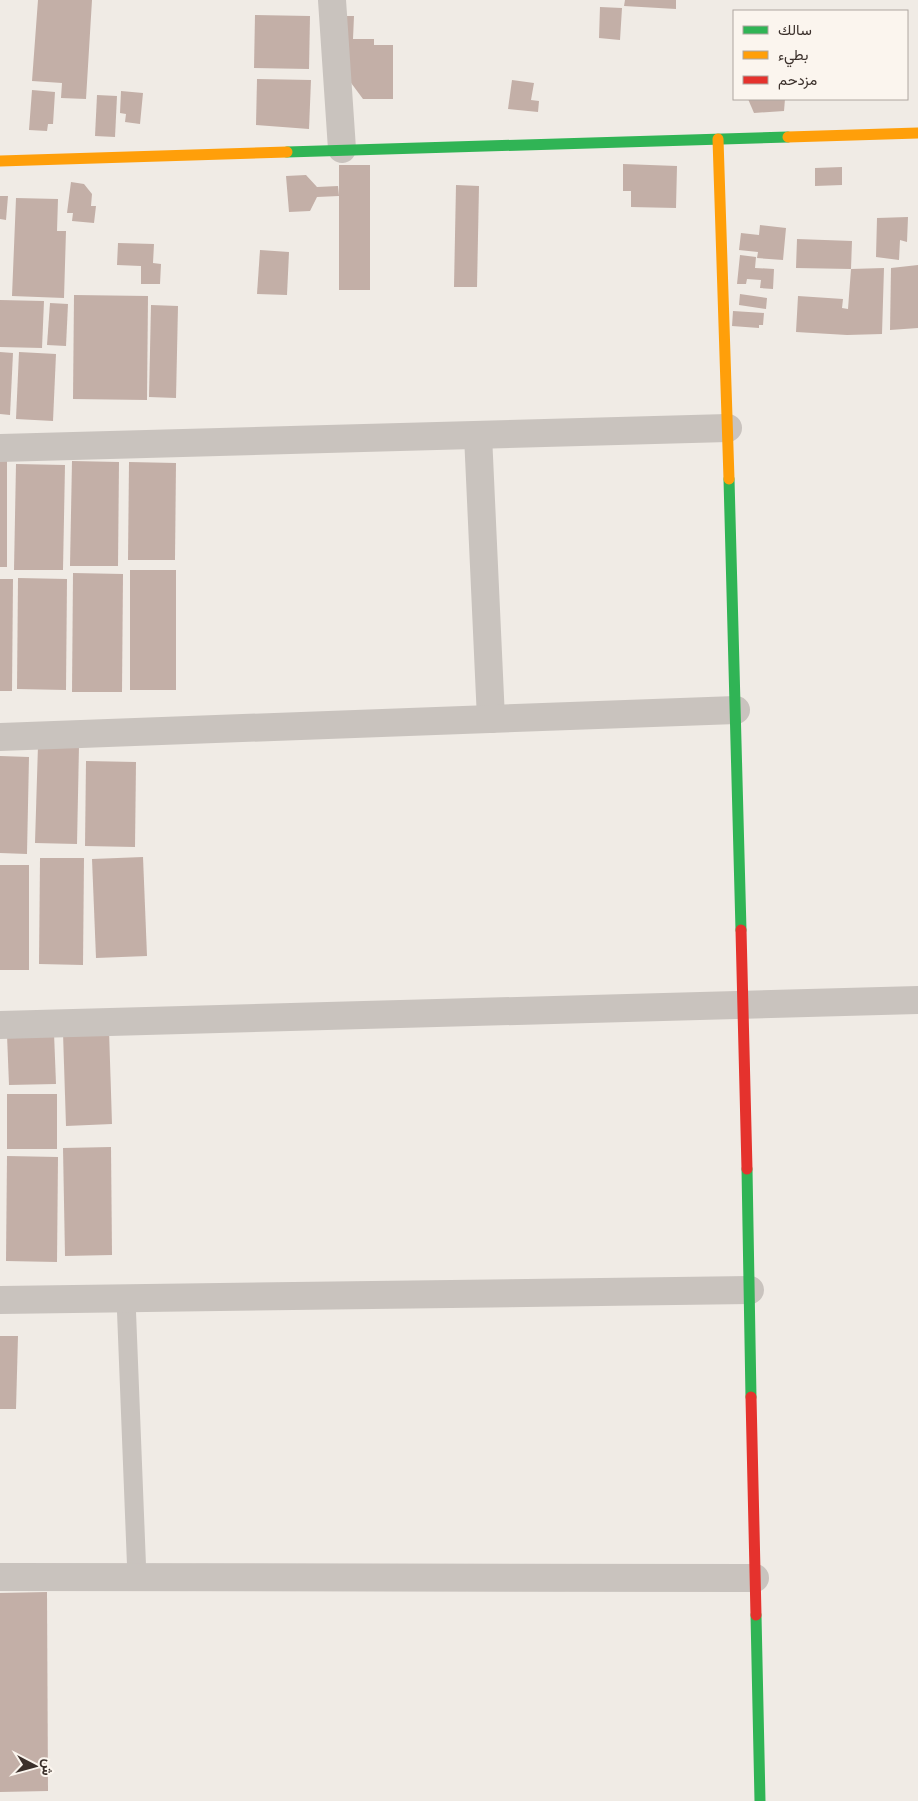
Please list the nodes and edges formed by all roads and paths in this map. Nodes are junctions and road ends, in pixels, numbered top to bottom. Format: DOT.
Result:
graph roads {
  1 [pos="332,0"];
  2 [pos="918,133"];
  3 [pos="718,139"];
  4 [pos="342,150"];
  5 [pos="0,161"];
  6 [pos="728,428"];
  7 [pos="478,435"];
  8 [pos="0,448"];
  9 [pos="736,710"];
  10 [pos="491,719"];
  11 [pos="0,737"];
  12 [pos="918,1000"];
  13 [pos="744,1005"];
  14 [pos="0,1025"];
  15 [pos="750,1290"];
  16 [pos="126,1299"];
  17 [pos="0,1300"];
  18 [pos="0,1577"];
  19 [pos="137,1578"];
  20 [pos="755,1578"];
  21 [pos="760,1801"];
  1 -- 4 [label="street"];
  2 -- 3 [label="street"];
  3 -- 4 [label="street"];
  3 -- 6 [label="street"];
  4 -- 5 [label="street"];
  6 -- 7 [label="street"];
  6 -- 9 [label="street"];
  7 -- 8 [label="street"];
  7 -- 10 [label="street"];
  9 -- 10 [label="street"];
  9 -- 13 [label="street"];
  10 -- 11 [label="street"];
  12 -- 13 [label="street"];
  13 -- 14 [label="street"];
  13 -- 15 [label="street"];
  15 -- 16 [label="street"];
  15 -- 20 [label="street"];
  16 -- 17 [label="street"];
  16 -- 19 [label="lane"];
  18 -- 19 [label="street"];
  19 -- 20 [label="street"];
  20 -- 21 [label="street"];
}
